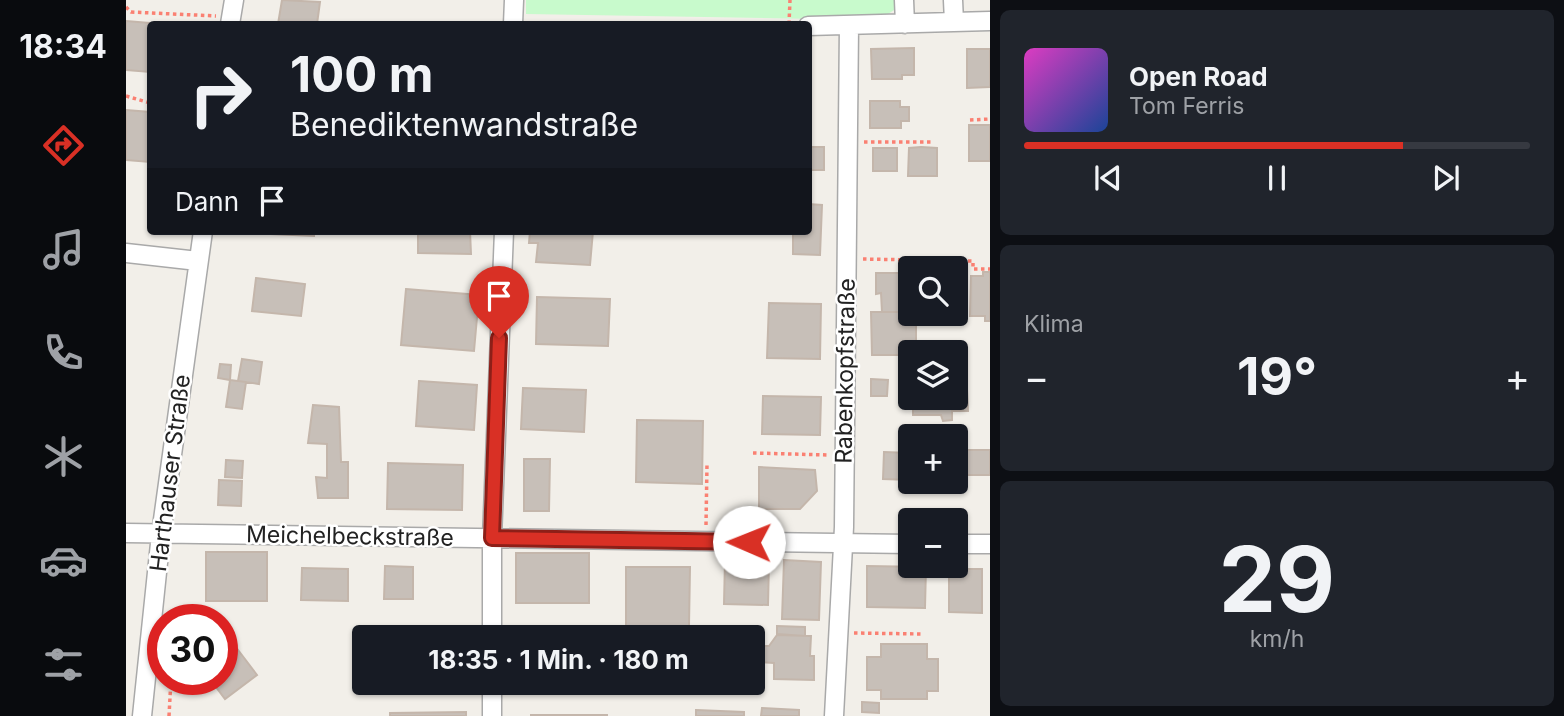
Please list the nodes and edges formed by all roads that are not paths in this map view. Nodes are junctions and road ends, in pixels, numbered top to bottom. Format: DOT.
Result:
graph roads {
  1 [pos="514,0"];
  2 [pos="904,0"];
  3 [pos="953,0"];
  4 [pos="513,21"];
  5 [pos="990,21"];
  6 [pos="954,22"];
  7 [pos="905,24"];
  8 [pos="849,25"];
  9 [pos="812,26"];
  10 [pos="201,235"];
  11 [pos="504,235"];
  12 [pos="126,253"];
  13 [pos="198,261"];
  14 [pos="126,533"];
  15 [pos="161,534"];
  16 [pos="492,538"];
  17 [pos="843,543"];
  18 [pos="898,544"];
  19 [pos="968,544"];
  20 [pos="990,544"];
  21 [pos="492,625"];
  22 [pos="492,695"];
  23 [pos="142,716"];
  24 [pos="492,716"];
  25 [pos="834,716"];
  1 -- 4 [label="street"];
  2 -- 7 [label="street"];
  3 -- 6 [label="street"];
  5 -- 6 [label="street"];
  6 -- 7 [label="street"];
  7 -- 8 [label="street"];
  8 -- 9 [label="street"];
  8 -- 17 [label="street, Rabenkopfstraße"];
  10 -- 13 [label="street, Harthauser Straße"];
  11 -- 16 [label="street"];
  12 -- 13 [label="street"];
  13 -- 15 [label="street, Harthauser Straße"];
  14 -- 15 [label="street, Meichelbeckstraße"];
  15 -- 16 [label="street, Meichelbeckstraße"];
  15 -- 23 [label="street, Harthauser Straße"];
  16 -- 17 [label="street, Meichelbeckstraße"];
  16 -- 21 [label="street"];
  17 -- 18 [label="street, Meichelbeckstraße"];
  17 -- 25 [label="street, Rabenkopfstraße"];
  19 -- 20 [label="street"];
  22 -- 24 [label="street"];
}
